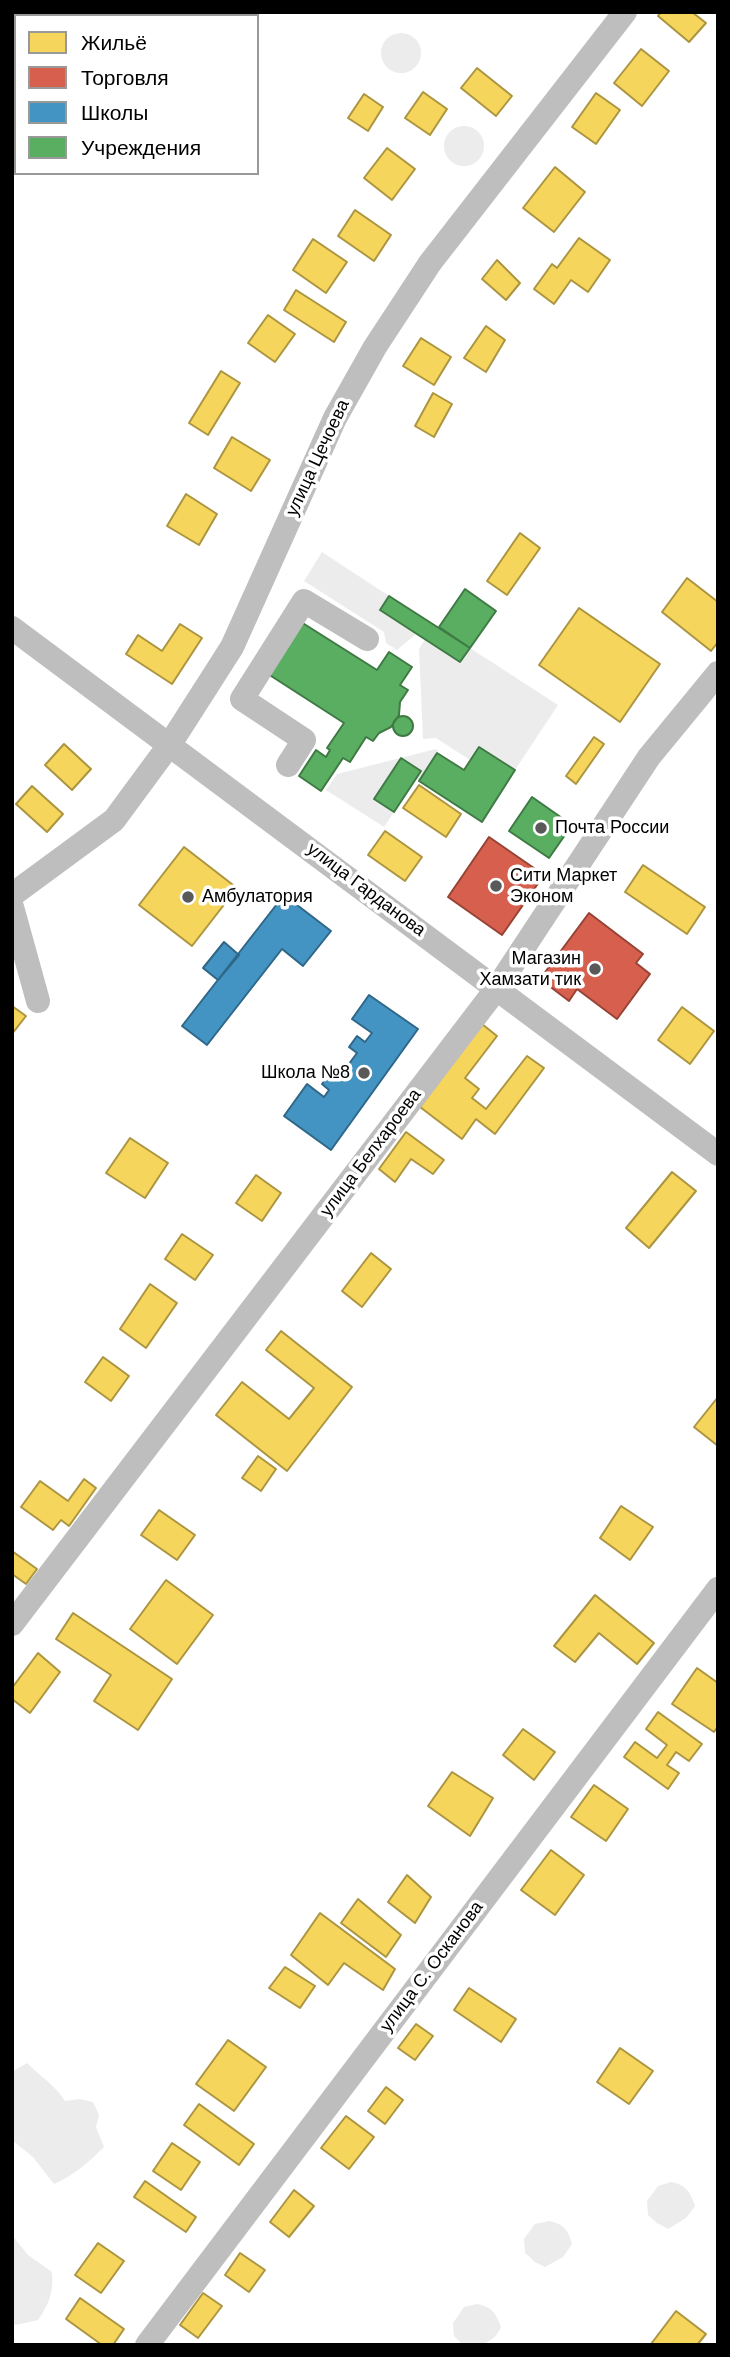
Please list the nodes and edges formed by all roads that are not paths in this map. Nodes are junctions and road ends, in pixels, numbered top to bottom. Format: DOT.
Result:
graph roads {
  1 [pos="625,12"];
  2 [pos="12,628"];
  3 [pos="367,639"];
  4 [pos="718,673"];
  5 [pos="170,744"];
  6 [pos="288,765"];
  7 [pos="12,895"];
  8 [pos="12,908"];
  9 [pos="497,988"];
  10 [pos="38,1001"];
  11 [pos="718,1154"];
  12 [pos="718,1589"];
  13 [pos="12,1624"];
  14 [pos="146,2345"];
  1 -- 5 [label="street, улица Цечоева"];
  2 -- 5 [label="street, улица Гарданова"];
  3 -- 6 [label="street"];
  4 -- 9 [label="street, улица Белхароева"];
  5 -- 7 [label="street, улица Цечоева"];
  5 -- 9 [label="street, улица Гарданова"];
  8 -- 10 [label="street"];
  9 -- 11 [label="street, улица Гарданова"];
  9 -- 13 [label="street, улица Белхароева"];
  12 -- 14 [label="street, улица С. Осканова"];
}
